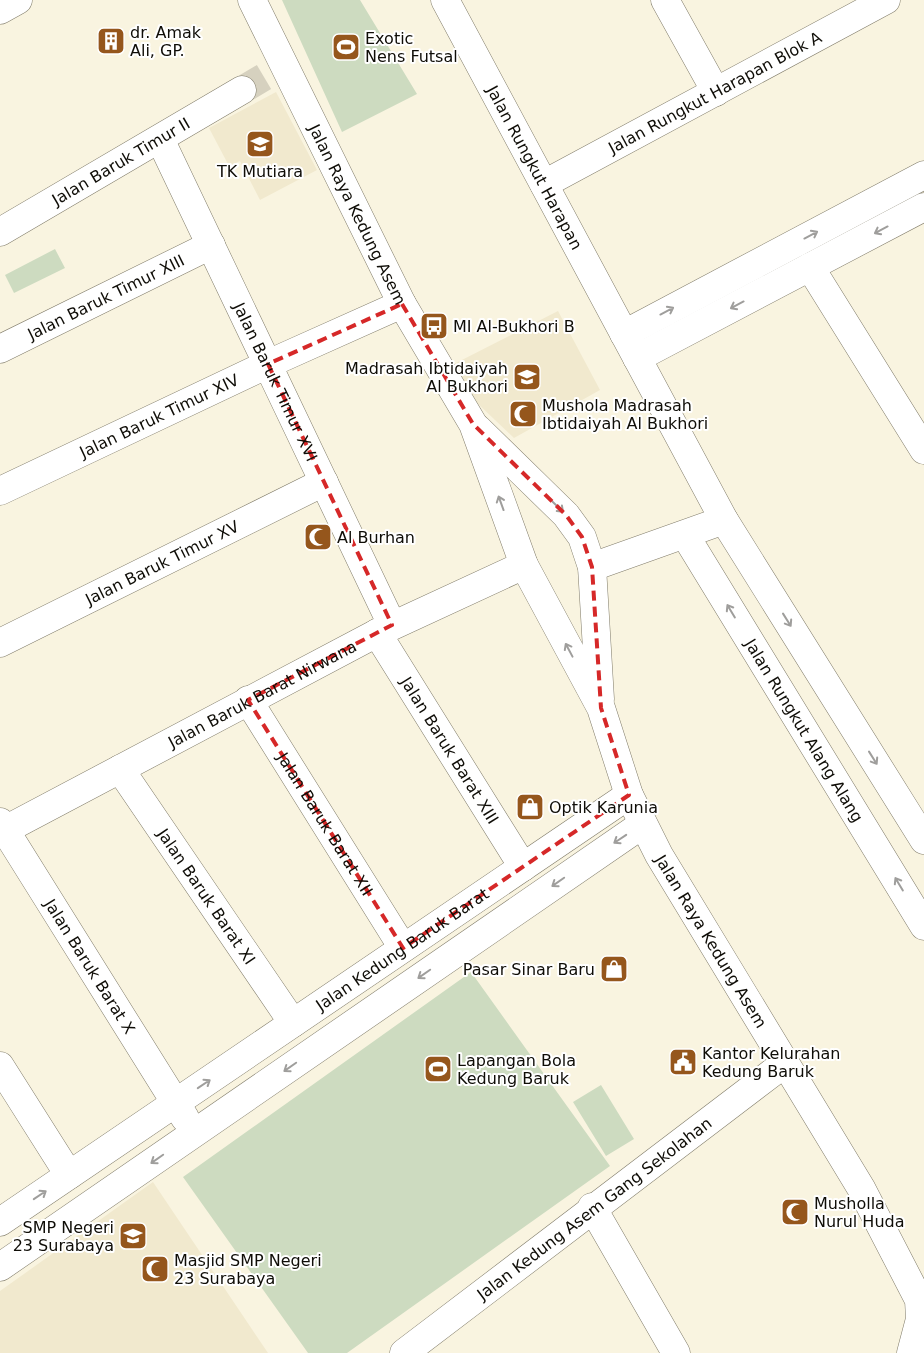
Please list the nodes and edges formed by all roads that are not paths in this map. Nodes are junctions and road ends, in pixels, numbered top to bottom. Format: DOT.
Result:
graph roads {
  1 [pos="18,0"];
  2 [pos="252,0"];
  3 [pos="445,0"];
  4 [pos="665,0"];
  5 [pos="886,0"];
  6 [pos="851,8"];
  7 [pos="0,10"];
  8 [pos="263,77"];
  9 [pos="716,92"];
  10 [pos="160,139"];
  11 [pos="924,175"];
  12 [pos="544,184"];
  13 [pos="924,207"];
  14 [pos="0,232"];
  15 [pos="211,246"];
  16 [pos="810,267"];
  17 [pos="402,304"];
  18 [pos="624,334"];
  19 [pos="0,349"];
  20 [pos="637,358"];
  21 [pos="268,364"];
  22 [pos="915,415"];
  23 [pos="473,424"];
  24 [pos="924,450"];
  25 [pos="324,482"];
  26 [pos="0,491"];
  27 [pos="724,520"];
  28 [pos="685,535"];
  29 [pos="524,565"];
  30 [pos="592,566"];
  31 [pos="384,629"];
  32 [pos="0,643"];
  33 [pos="248,700"];
  34 [pos="601,708"];
  35 [pos="120,769"];
  36 [pos="629,795"];
  37 [pos="642,824"];
  38 [pos="2,826"];
  39 [pos="924,840"];
  40 [pos="522,867"];
  41 [pos="924,926"];
  42 [pos="403,948"];
  43 [pos="293,1023"];
  44 [pos="785,1062"];
  45 [pos="0,1066"];
  46 [pos="176,1103"];
  47 [pos="194,1133"];
  48 [pos="69,1175"];
  49 [pos="592,1207"];
  50 [pos="0,1222"];
  51 [pos="0,1267"];
  52 [pos="404,1353"];
  53 [pos="676,1353"];
  54 [pos="910,1353"];
  1 -- 7 [label="street"];
  2 -- 8 [label="street, Jalan Raya Kedung Asem"];
  3 -- 12 [label="street, Jalan Rungkut Harapan"];
  4 -- 9 [label="street"];
  5 -- 6 [label="street, Jalan Rungkut Harapan Blok A"];
  6 -- 9 [label="street, Jalan Rungkut Harapan Blok A"];
  8 -- 10 [label="street, Jalan Baruk Timur II"];
  8 -- 17 [label="street, Jalan Raya Kedung Asem"];
  9 -- 12 [label="street, Jalan Rungkut Harapan Blok A"];
  10 -- 14 [label="street, Jalan Baruk Timur II"];
  10 -- 15 [label="street, Jalan Baruk Timur XVI"];
  18 -- 11 [label="street, one-way"];
  12 -- 18 [label="street, Jalan Rungkut Harapan"];
  13 -- 16 [label="street, one-way"];
  15 -- 19 [label="street, Jalan Baruk Timur XIII"];
  15 -- 21 [label="street, Jalan Baruk Timur XVI"];
  16 -- 20 [label="street, one-way"];
  16 -- 22 [label="street"];
  17 -- 21 [label="street, Jalan Baruk Timur XIV"];
  17 -- 23 [label="street, Jalan Raya Kedung Asem"];
  18 -- 20 [label="street, Jalan Rungkut Harapan"];
  20 -- 27 [label="street, Jalan Rungkut Harapan"];
  21 -- 25 [label="street, Jalan Baruk Timur XVI"];
  21 -- 26 [label="street, Jalan Baruk Timur XIV"];
  22 -- 24 [label="street"];
  29 -- 23 [label="street, Jalan Raya Kedung Asem, one-way"];
  23 -- 30 [label="street, Jalan Raya Kedung Asem, one-way"];
  25 -- 31 [label="street, Jalan Baruk Timur XVI"];
  25 -- 32 [label="street, Jalan Baruk Timur XV"];
  27 -- 28 [label="street"];
  27 -- 39 [label="street, one-way"];
  28 -- 30 [label="street"];
  41 -- 28 [label="street, Jalan Rungkut Alang Alang, one-way"];
  29 -- 31 [label="street, Jalan Baruk Barat Nirwana"];
  34 -- 29 [label="street, Jalan Raya Kedung Asem, one-way"];
  30 -- 34 [label="street, Jalan Raya Kedung Asem"];
  31 -- 33 [label="street, Jalan Baruk Barat Nirwana"];
  31 -- 40 [label="street, Jalan Baruk Barat XIII"];
  33 -- 35 [label="street, Jalan Baruk Barat Nirwana"];
  33 -- 42 [label="street, Jalan Baruk Barat XII"];
  34 -- 36 [label="street, Jalan Raya Kedung Asem"];
  35 -- 38 [label="street, Jalan Baruk Barat Nirwana"];
  35 -- 43 [label="street, Jalan Baruk Barat XI"];
  36 -- 37 [label="street, Jalan Raya Kedung Asem"];
  36 -- 40 [label="street, Jalan Kedung Baruk Barat"];
  37 -- 44 [label="street, Jalan Raya Kedung Asem"];
  37 -- 47 [label="street, Jalan Kedung Baruk Barat, one-way"];
  38 -- 46 [label="street, Jalan Baruk Barat X"];
  40 -- 42 [label="street, Jalan Kedung Baruk Barat"];
  42 -- 43 [label="street, Jalan Kedung Baruk Barat"];
  46 -- 43 [label="street, Jalan Kedung Baruk Barat, one-way"];
  44 -- 49 [label="street, Jalan Kedung Asem Gang Sekolahan"];
  44 -- 54 [label="street, Jalan Raya Kedung Asem"];
  45 -- 48 [label="street"];
  46 -- 47 [label="street"];
  46 -- 48 [label="street, Jalan Kedung Baruk Barat"];
  47 -- 51 [label="street, Jalan Kedung Baruk Barat, one-way"];
  50 -- 48 [label="street, Jalan Kedung Baruk Barat, one-way"];
  49 -- 52 [label="street, Jalan Kedung Asem Gang Sekolahan"];
  49 -- 53 [label="street"];
}
